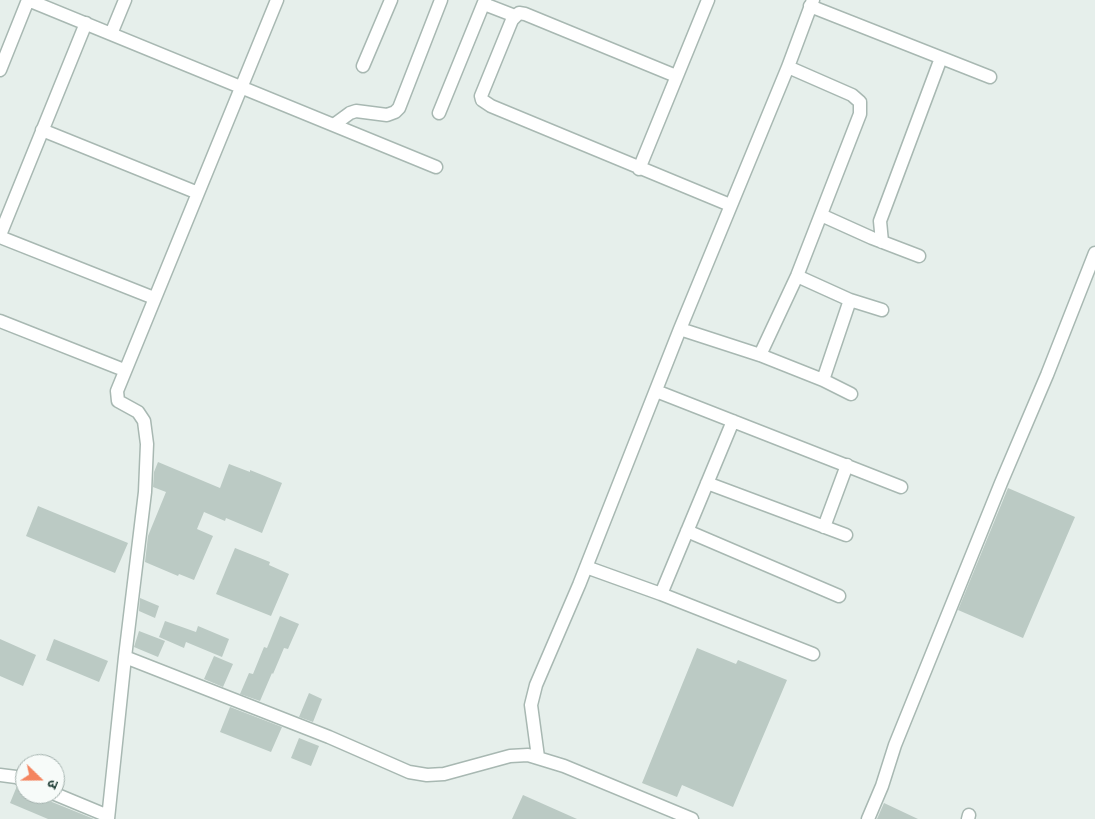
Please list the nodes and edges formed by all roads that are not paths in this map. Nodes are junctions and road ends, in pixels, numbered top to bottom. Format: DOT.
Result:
graph roads {
  1 [pos="125,0"];
  2 [pos="277,0"];
  3 [pos="391,0"];
  4 [pos="442,0"];
  5 [pos="708,0"];
  6 [pos="485,2"];
  7 [pos="45,3"];
  8 [pos="812,3"];
  9 [pos="515,16"];
  10 [pos="86,23"];
  11 [pos="111,34"];
  12 [pos="941,58"];
  13 [pos="363,66"];
  14 [pos="788,67"];
  15 [pos="0,70"];
  16 [pos="676,76"];
  17 [pos="990,77"];
  18 [pos="241,87"];
  19 [pos="439,113"];
  20 [pos="335,124"];
  21 [pos="42,130"];
  22 [pos="436,166"];
  23 [pos="639,168"];
  24 [pos="198,193"];
  25 [pos="730,205"];
  26 [pos="821,215"];
  27 [pos="2,220"];
  28 [pos="0,236"];
  29 [pos="882,242"];
  30 [pos="1095,253"];
  31 [pos="919,256"];
  32 [pos="796,276"];
  33 [pos="154,298"];
  34 [pos="850,300"];
  35 [pos="882,310"];
  36 [pos="0,321"];
  37 [pos="680,329"];
  38 [pos="760,355"];
  39 [pos="124,370"];
  40 [pos="823,380"];
  41 [pos="656,391"];
  42 [pos="851,394"];
  43 [pos="733,421"];
  44 [pos="847,465"];
  45 [pos="707,483"];
  46 [pos="901,487"];
  47 [pos="824,527"];
  48 [pos="687,531"];
  49 [pos="846,535"];
  50 [pos="586,567"];
  51 [pos="661,594"];
  52 [pos="839,596"];
  53 [pos="813,654"];
  54 [pos="125,657"];
  55 [pos="538,757"];
  56 [pos="0,775"];
  57 [pos="15,777"];
  58 [pos="65,799"];
  59 [pos="108,818"];
  60 [pos="692,819"];
  61 [pos="868,819"];
  1 -- 11 [label="street"];
  2 -- 18 [label="street"];
  3 -- 13 [label="street"];
  4 -- 20 [label="street"];
  5 -- 16 [label="street"];
  6 -- 9 [label="street"];
  6 -- 19 [label="street"];
  7 -- 10 [label="street"];
  7 -- 15 [label="street"];
  8 -- 12 [label="street"];
  8 -- 14 [label="street"];
  9 -- 16 [label="street"];
  9 -- 23 [label="street"];
  10 -- 11 [label="street"];
  10 -- 21 [label="street"];
  11 -- 18 [label="street"];
  12 -- 17 [label="street"];
  12 -- 29 [label="street"];
  14 -- 25 [label="street"];
  14 -- 26 [label="street"];
  16 -- 23 [label="street"];
  18 -- 20 [label="street"];
  18 -- 24 [label="street"];
  20 -- 22 [label="street"];
  21 -- 24 [label="street"];
  21 -- 27 [label="street"];
  23 -- 25 [label="street"];
  24 -- 33 [label="street"];
  25 -- 37 [label="street"];
  26 -- 29 [label="street"];
  26 -- 32 [label="street"];
  27 -- 28 [label="street"];
  28 -- 33 [label="street"];
  29 -- 31 [label="street"];
  30 -- 61 [label="street"];
  32 -- 34 [label="street"];
  32 -- 38 [label="street"];
  33 -- 39 [label="street"];
  34 -- 35 [label="street"];
  34 -- 40 [label="street"];
  36 -- 39 [label="street"];
  37 -- 38 [label="street"];
  37 -- 41 [label="street"];
  38 -- 40 [label="street"];
  39 -- 54 [label="street"];
  40 -- 42 [label="street"];
  41 -- 43 [label="street"];
  41 -- 50 [label="street"];
  43 -- 44 [label="street"];
  43 -- 45 [label="street"];
  44 -- 46 [label="street"];
  44 -- 47 [label="street"];
  45 -- 47 [label="street"];
  45 -- 48 [label="street"];
  47 -- 49 [label="street"];
  48 -- 51 [label="street"];
  48 -- 52 [label="street"];
  50 -- 51 [label="street"];
  50 -- 55 [label="street"];
  51 -- 53 [label="street"];
  54 -- 55 [label="street"];
  54 -- 59 [label="street"];
  55 -- 60 [label="street"];
  56 -- 57 [label="street"];
  58 -- 59 [label="street"];
}
